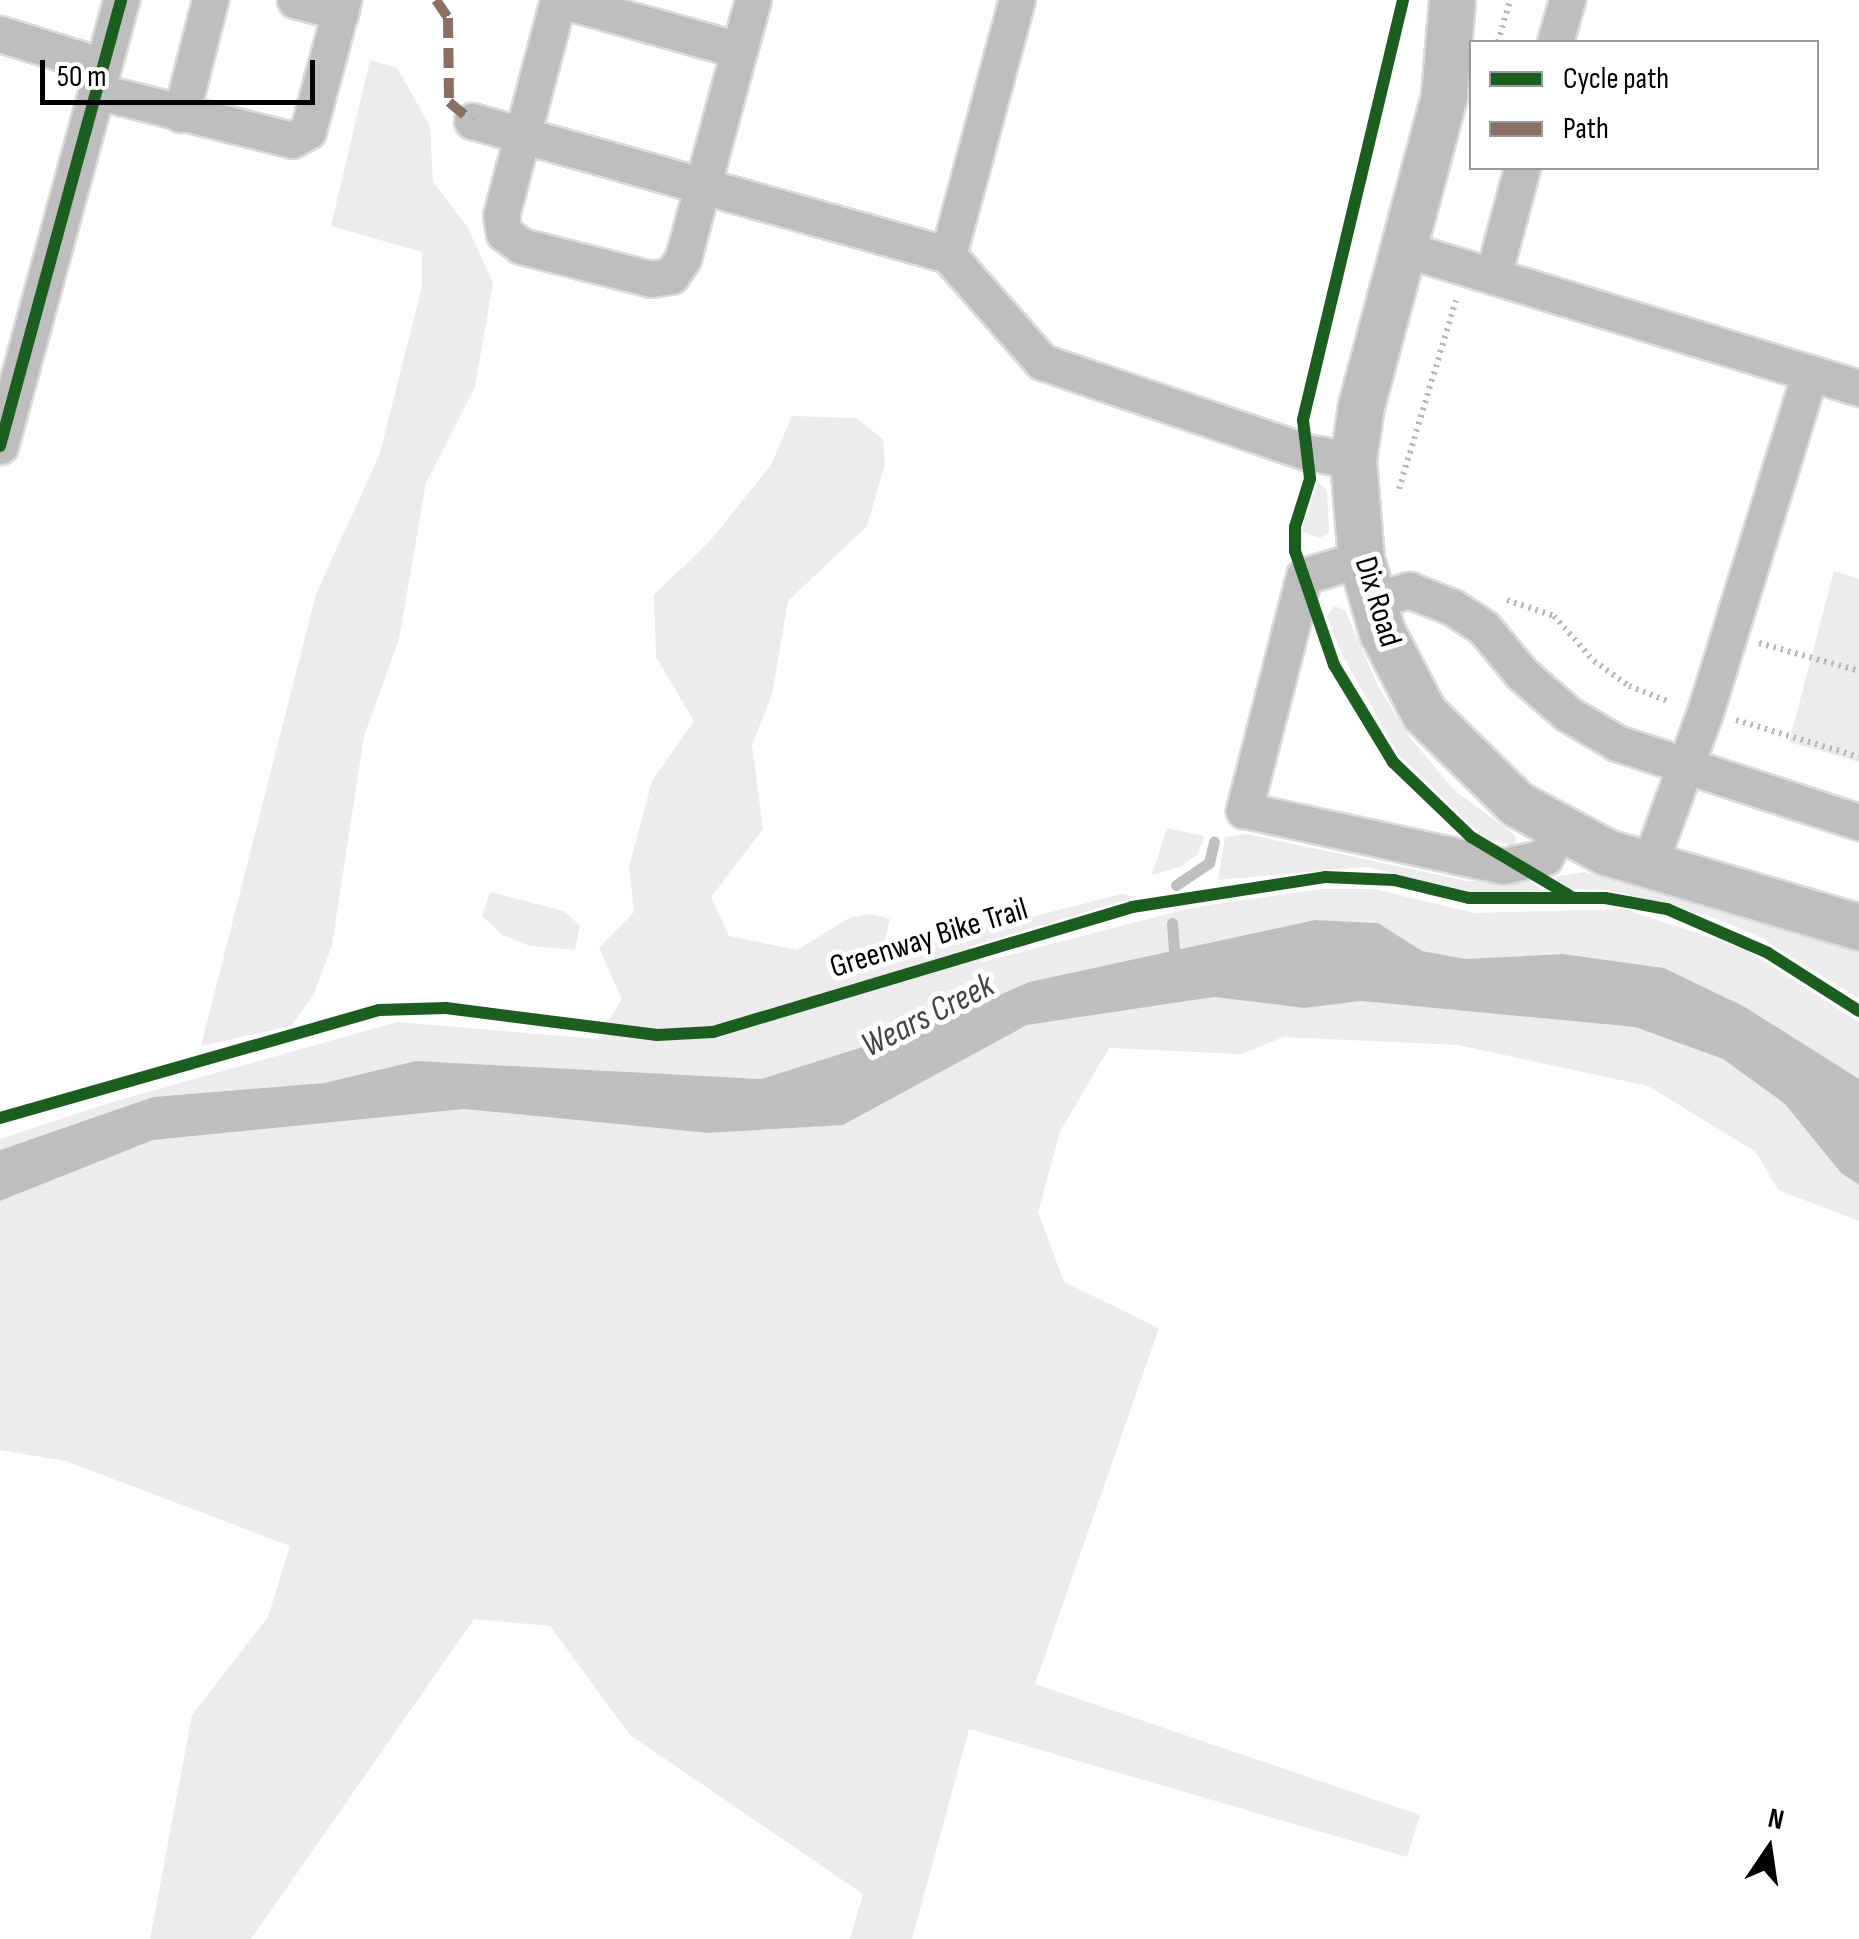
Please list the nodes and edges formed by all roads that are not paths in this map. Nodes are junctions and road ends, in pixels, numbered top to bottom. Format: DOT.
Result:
graph roads {
  1 [pos="121,0"];
  2 [pos="210,0"];
  3 [pos="295,0"];
  4 [pos="559,0"];
  5 [pos="752,0"];
  6 [pos="1018,0"];
  7 [pos="1452,0"];
  8 [pos="1567,0"];
  9 [pos="342,6"];
  10 [pos="0,34"];
  11 [pos="1556,40"];
  12 [pos="738,50"];
  13 [pos="99,79"];
  14 [pos="181,114"];
  15 [pos="472,120"];
  16 [pos="520,133"];
  17 [pos="1521,170"];
  18 [pos="703,182"];
  19 [pos="1404,249"];
  20 [pos="948,256"];
  21 [pos="1493,276"];
  22 [pos="1810,373"];
  23 [pos="1859,388"];
  24 [pos="0,446"];
  25 [pos="1353,460"];
  26 [pos="1361,558"];
  27 [pos="1371,602"];
  28 [pos="1680,768"];
  29 [pos="1859,822"];
  30 [pos="1560,830"];
  31 [pos="1649,866"];
  32 [pos="1859,928"];
  1 -- 13 [label="street"];
  2 -- 14 [label="street"];
  3 -- 9 [label="street"];
  4 -- 12 [label="street"];
  4 -- 16 [label="street"];
  5 -- 12 [label="street"];
  6 -- 20 [label="street"];
  7 -- 19 [label="main road, Dix Road"];
  8 -- 11 [label="street"];
  9 -- 14 [label="street"];
  10 -- 13 [label="street"];
  12 -- 18 [label="street"];
  13 -- 14 [label="street"];
  13 -- 24 [label="street"];
  15 -- 16 [label="street"];
  16 -- 18 [label="street"];
  16 -- 18 [label="street"];
  17 -- 21 [label="street"];
  18 -- 20 [label="street"];
  19 -- 21 [label="street"];
  19 -- 25 [label="main road, Dix Road"];
  20 -- 25 [label="street"];
  21 -- 22 [label="street"];
  22 -- 23 [label="street"];
  22 -- 28 [label="street"];
  25 -- 26 [label="main road, Dix Road"];
  26 -- 27 [label="main road, Dix Road"];
  26 -- 30 [label="street"];
  27 -- 28 [label="street"];
  27 -- 30 [label="main road, Dix Road"];
  28 -- 29 [label="street"];
  28 -- 31 [label="street"];
  30 -- 31 [label="main road, Dix Road"];
  31 -- 32 [label="main road, Dix Road"];
}
